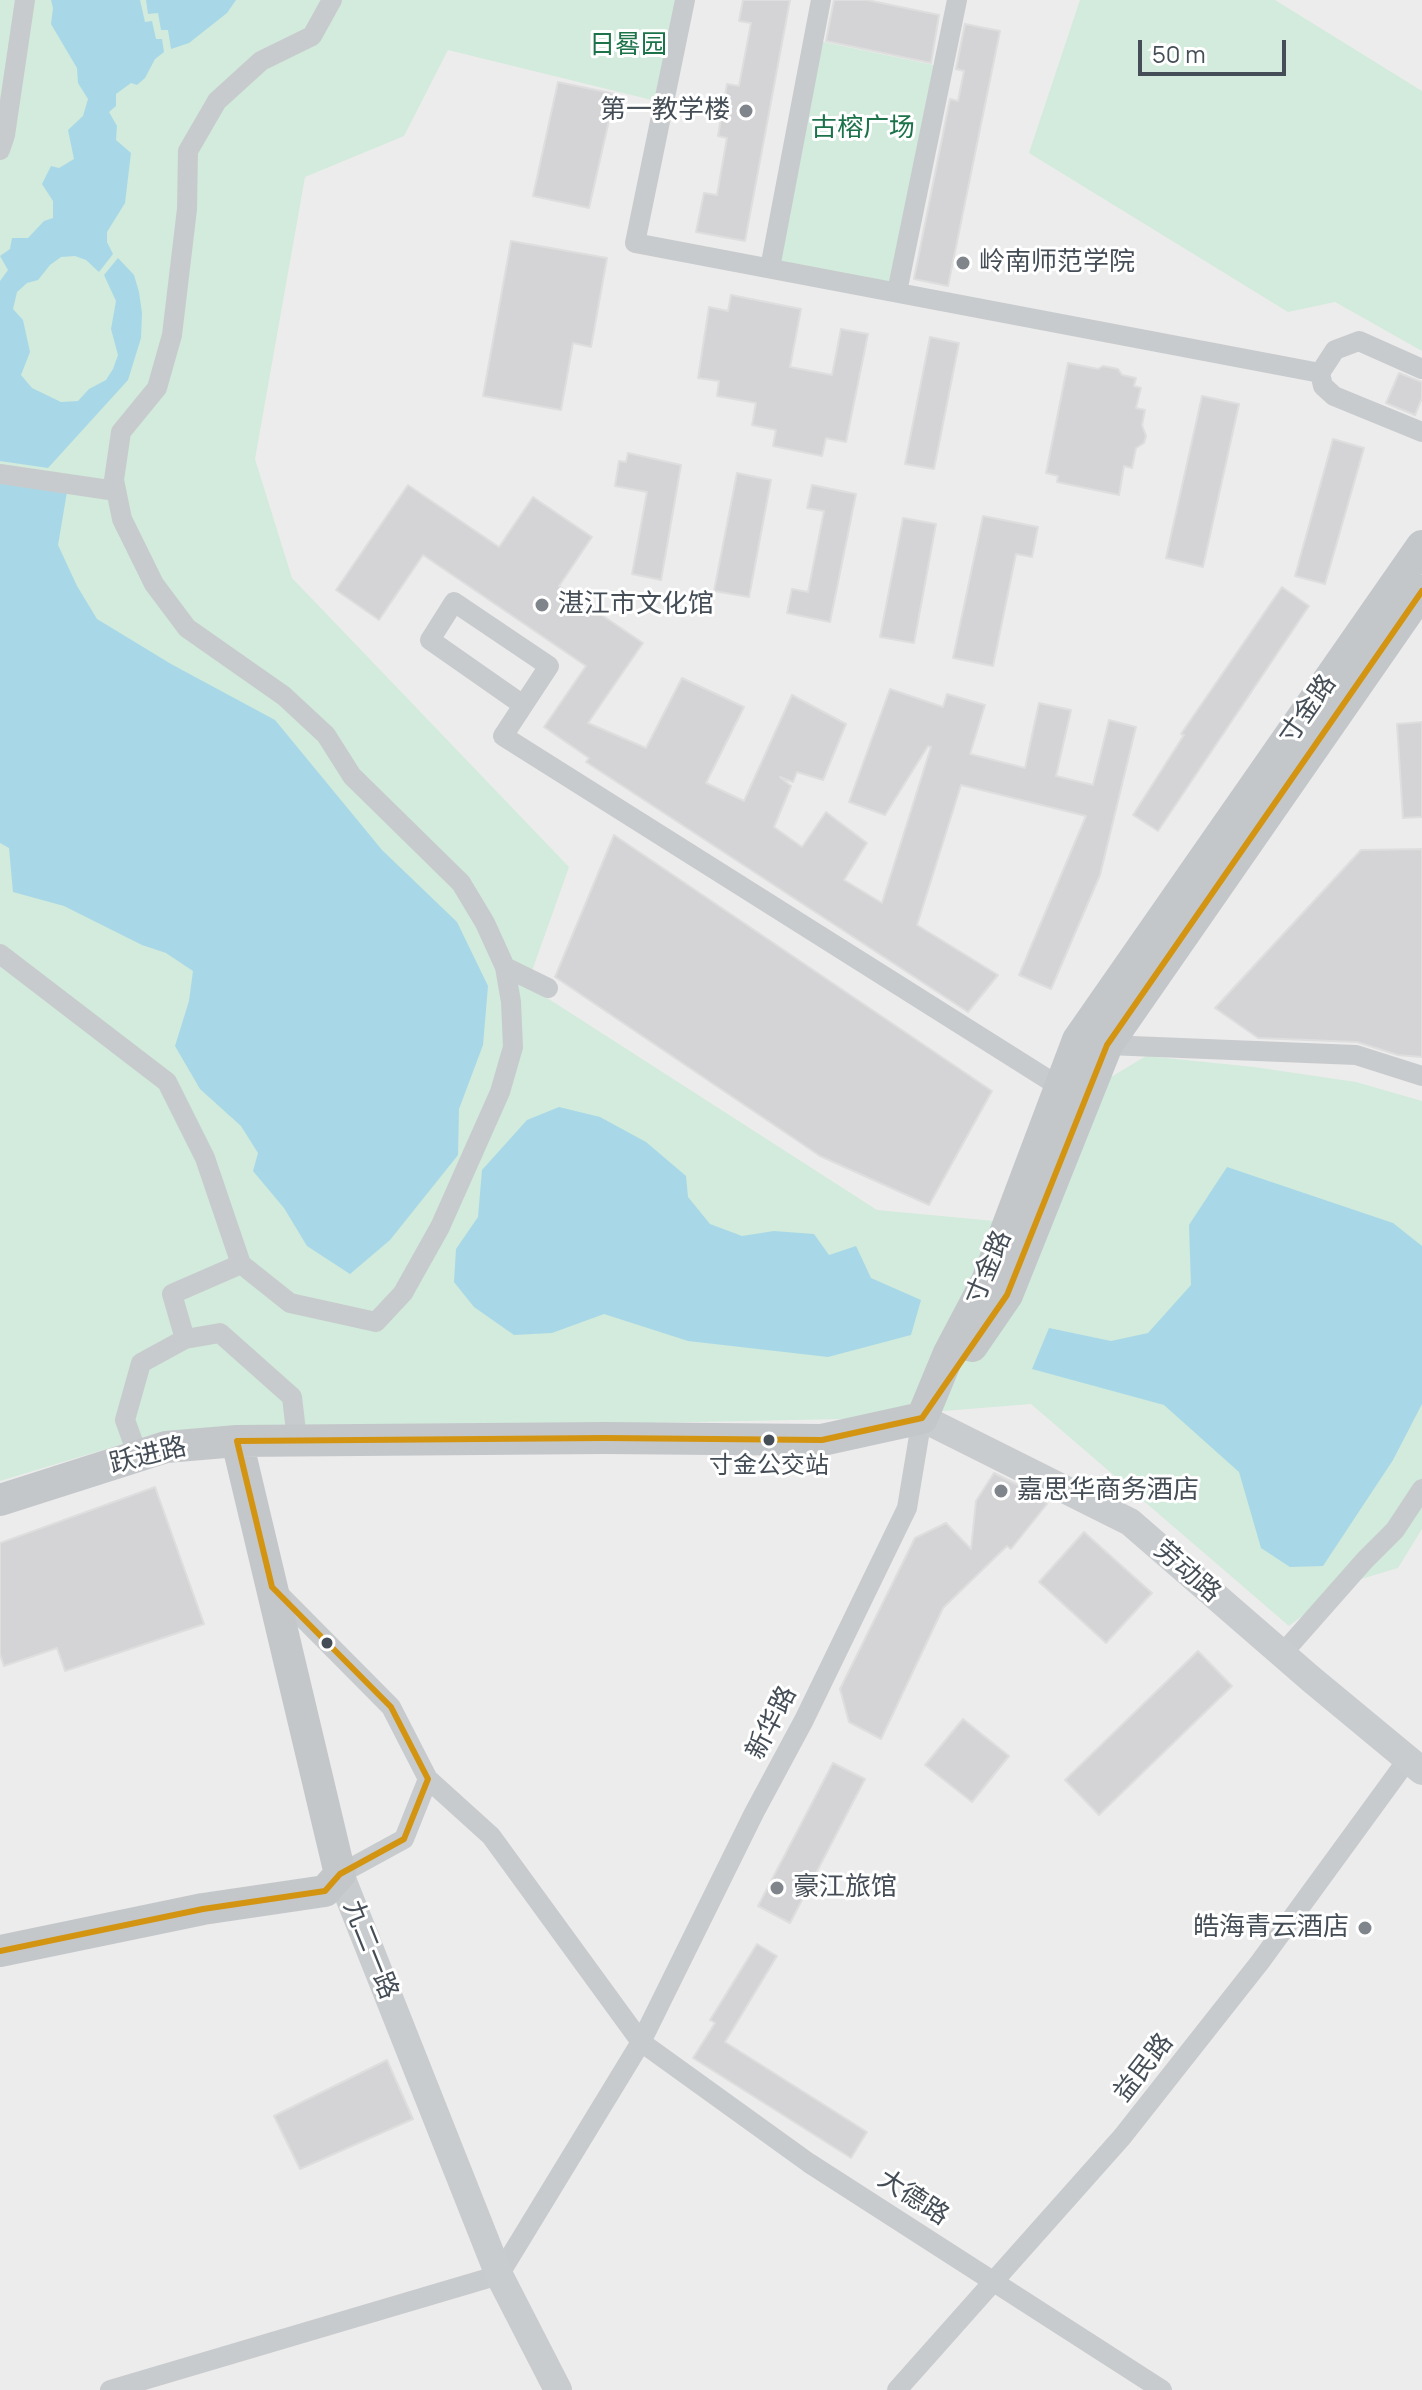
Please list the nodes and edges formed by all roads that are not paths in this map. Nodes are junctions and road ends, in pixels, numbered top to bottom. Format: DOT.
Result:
graph roads {
  1 [pos="25,0"];
  2 [pos="332,0"];
  3 [pos="685,0"];
  4 [pos="821,0"];
  5 [pos="955,0"];
  6 [pos="0,150"];
  7 [pos="770,268"];
  8 [pos="897,292"];
  9 [pos="1422,369"];
  10 [pos="1320,373"];
  11 [pos="1422,432"];
  12 [pos="0,474"];
  13 [pos="116,491"];
  14 [pos="1422,546"];
  15 [pos="1422,591"];
  16 [pos="523,705"];
  17 [pos="0,954"];
  18 [pos="505,967"];
  19 [pos="548,988"];
  20 [pos="1107,1045"];
  21 [pos="1422,1076"];
  22 [pos="1060,1087"];
  23 [pos="241,1264"];
  24 [pos="185,1339"];
  25 [pos="922,1418"];
  26 [pos="297,1440"];
  27 [pos="237,1441"];
  28 [pos="138,1456"];
  29 [pos="1422,1489"];
  30 [pos="0,1500"];
  31 [pos="272,1587"];
  32 [pos="1282,1654"];
  33 [pos="1415,1765"];
  34 [pos="428,1779"];
  35 [pos="340,1874"];
  36 [pos="0,1951"];
  37 [pos="641,2042"];
  38 [pos="499,2275"];
  39 [pos="994,2283"];
  40 [pos="110,2390"];
  41 [pos="558,2390"];
  42 [pos="897,2390"];
  43 [pos="1162,2390"];
  1 -- 6 [label="street"];
  2 -- 13 [label="street"];
  3 -- 7 [label="street"];
  4 -- 7 [label="street"];
  5 -- 8 [label="street"];
  7 -- 8 [label="street"];
  8 -- 10 [label="street"];
  9 -- 10 [label="street"];
  10 -- 11 [label="street"];
  12 -- 13 [label="street"];
  13 -- 18 [label="street"];
  14 -- 22 [label="main road, 寸金路"];
  15 -- 20 [label="main road, 寸金路"];
  16 -- 16 [label="street"];
  16 -- 22 [label="street"];
  17 -- 23 [label="street"];
  18 -- 19 [label="street"];
  18 -- 23 [label="street"];
  20 -- 21 [label="street"];
  20 -- 25 [label="main road, 寸金路"];
  22 -- 25 [label="main road, 寸金路"];
  23 -- 24 [label="street"];
  24 -- 26 [label="street"];
  24 -- 28 [label="street"];
  25 -- 26 [label="main road, 跃进路"];
  25 -- 32 [label="street, 劳动路"];
  25 -- 37 [label="street, 新华路"];
  26 -- 27 [label="main road, 跃进路"];
  27 -- 28 [label="main road, 跃进路"];
  27 -- 31 [label="main road, 九二一路"];
  28 -- 30 [label="main road, 跃进路"];
  29 -- 32 [label="street"];
  31 -- 34 [label="street"];
  31 -- 35 [label="main road, 九二一路"];
  32 -- 33 [label="street, 劳动路"];
  33 -- 39 [label="street, 益民路"];
  34 -- 35 [label="street"];
  34 -- 37 [label="street, 大德路"];
  35 -- 36 [label="main road"];
  35 -- 38 [label="street, 九二一路"];
  37 -- 38 [label="street, 新华路"];
  37 -- 39 [label="street, 大德路"];
  38 -- 40 [label="street"];
  38 -- 41 [label="street, 九二一路"];
  39 -- 42 [label="street, 益民路"];
  39 -- 43 [label="street, 大德路"];
}
